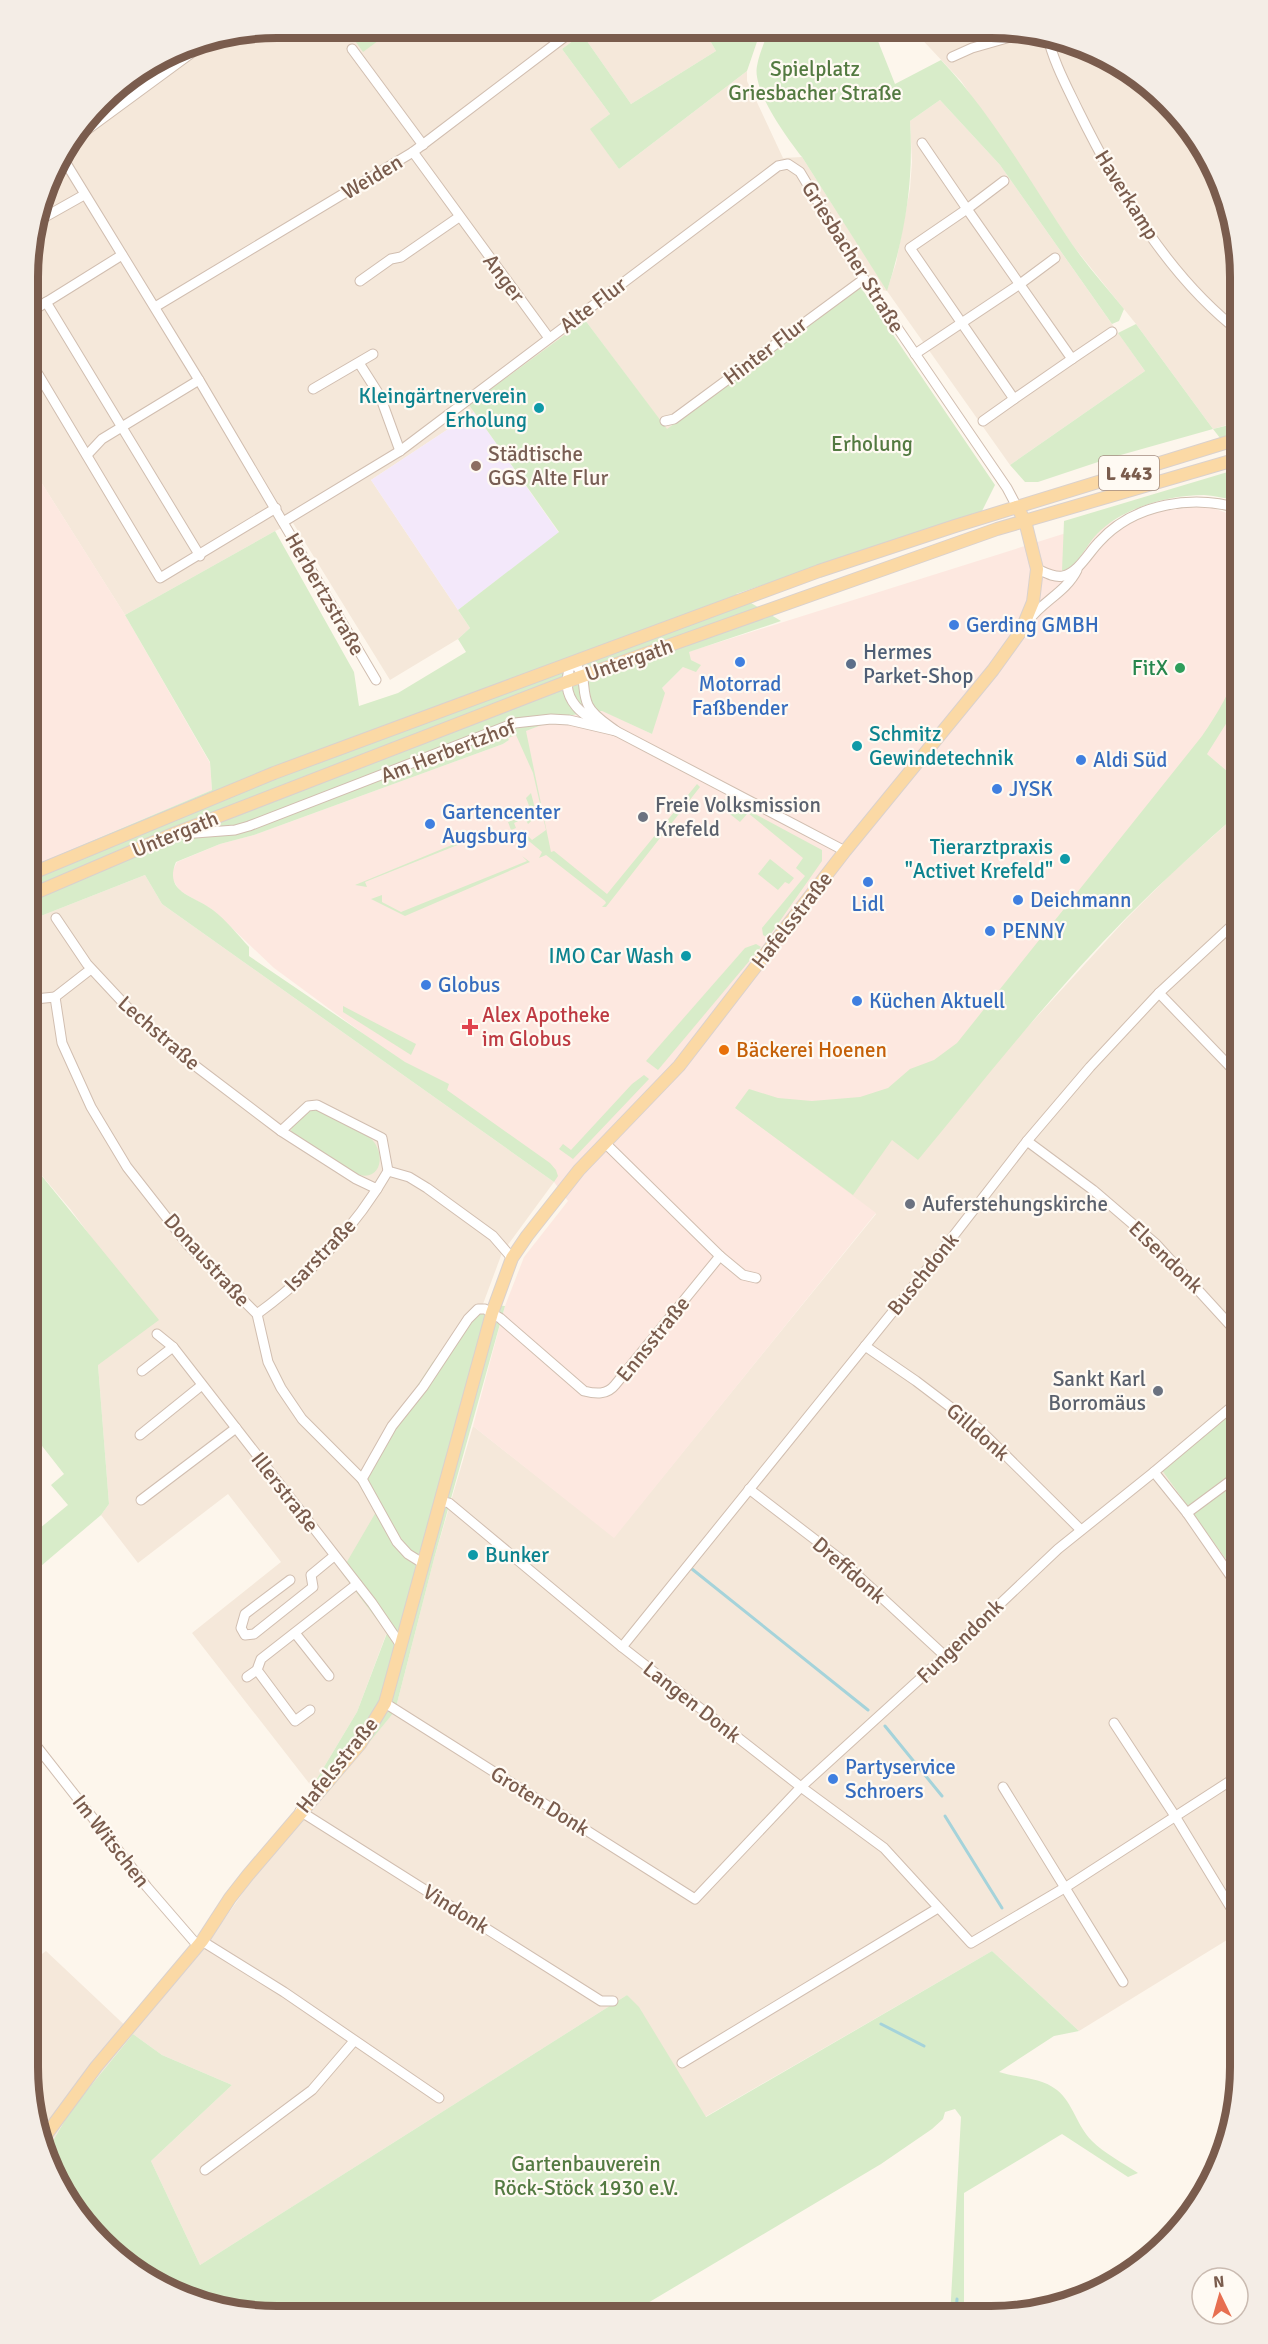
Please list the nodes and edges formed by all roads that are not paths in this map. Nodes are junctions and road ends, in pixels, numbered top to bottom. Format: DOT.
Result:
graph roads {
  1 [pos="563,38"];
  2 [pos="1007,38"];
  3 [pos="1050,45"];
  4 [pos="352,49"];
  5 [pos="188,55"];
  6 [pos="952,57"];
  7 [pos="90,127"];
  8 [pos="921,143"];
  9 [pos="423,145"];
  10 [pos="413,152"];
  11 [pos="66,163"];
  12 [pos="788,164"];
  13 [pos="1004,181"];
  14 [pos="84,195"];
  15 [pos="967,209"];
  16 [pos="45,217"];
  17 [pos="459,217"];
  18 [pos="122,255"];
  19 [pos="1055,258"];
  20 [pos="864,279"];
  21 [pos="360,281"];
  22 [pos="1020,284"];
  23 [pos="46,302"];
  24 [pos="38,307"];
  25 [pos="155,307"];
  26 [pos="962,323"];
  27 [pos="1230,323"];
  28 [pos="1112,332"];
  29 [pos="549,338"];
  30 [pos="373,354"];
  31 [pos="915,354"];
  32 [pos="1072,359"];
  33 [pos="359,363"];
  34 [pos="38,374"];
  35 [pos="199,380"];
  36 [pos="313,389"];
  37 [pos="1014,399"];
  38 [pos="665,421"];
  39 [pos="983,421"];
  40 [pos="121,428"];
  41 [pos="1230,441"];
  42 [pos="400,451"];
  43 [pos="87,455"];
  44 [pos="1230,461"];
  45 [pos="1017,507"];
  46 [pos="1230,507"];
  47 [pos="276,508"];
  48 [pos="1024,521"];
  49 [pos="283,522"];
  50 [pos="200,556"];
  51 [pos="1081,563"];
  52 [pos="1037,569"];
  53 [pos="1021,631"];
  54 [pos="572,662"];
  55 [pos="583,676"];
  56 [pos="376,680"];
  57 [pos="566,682"];
  58 [pos="616,731"];
  59 [pos="173,834"];
  60 [pos="845,851"];
  61 [pos="38,871"];
  62 [pos="38,892"];
  63 [pos="56,918"];
  64 [pos="1230,927"];
  65 [pos="91,969"];
  66 [pos="1159,993"];
  67 [pos="55,997"];
  68 [pos="38,999"];
  69 [pos="1230,1067"];
  70 [pos="281,1131"];
  71 [pos="1027,1141"];
  72 [pos="605,1143"];
  73 [pos="388,1172"];
  74 [pos="377,1189"];
  75 [pos="720,1256"];
  76 [pos="512,1258"];
  77 [pos="756,1278"];
  78 [pos="492,1313"];
  79 [pos="256,1314"];
  80 [pos="1230,1325"];
  81 [pos="157,1334"];
  82 [pos="865,1346"];
  83 [pos="173,1347"];
  84 [pos="142,1371"];
  85 [pos="202,1385"];
  86 [pos="1230,1408"];
  87 [pos="236,1428"];
  88 [pos="140,1435"];
  89 [pos="1154,1472"];
  90 [pos="362,1479"];
  91 [pos="1230,1481"];
  92 [pos="749,1489"];
  93 [pos="141,1500"];
  94 [pos="441,1501"];
  95 [pos="1187,1513"];
  96 [pos="1081,1530"];
  97 [pos="334,1556"];
  98 [pos="424,1564"];
  99 [pos="1230,1575"];
  100 [pos="290,1580"];
  101 [pos="357,1584"];
  102 [pos="295,1633"];
  103 [pos="402,1644"];
  104 [pos="622,1647"];
  105 [pos="945,1656"];
  106 [pos="257,1670"];
  107 [pos="329,1676"];
  108 [pos="247,1677"];
  109 [pos="385,1702"];
  110 [pos="310,1710"];
  111 [pos="1114,1723"];
  112 [pos="38,1748"];
  113 [pos="1230,1780"];
  114 [pos="801,1787"];
  115 [pos="1003,1787"];
  116 [pos="300,1811"];
  117 [pos="1175,1816"];
  118 [pos="1066,1887"];
  119 [pos="695,1899"];
  120 [pos="1230,1906"];
  121 [pos="938,1908"];
  122 [pos="200,1944"];
  123 [pos="1123,1982"];
  124 [pos="613,2001"];
  125 [pos="354,2041"];
  126 [pos="682,2063"];
  127 [pos="439,2098"];
  128 [pos="47,2133"];
  129 [pos="205,2170"];
  1 -- 9 [label="street, Weiden"];
  2 -- 6 [label="street"];
  3 -- 27 [label="street, Haverkamp"];
  4 -- 9 [label="street"];
  5 -- 7 [label="street"];
  8 -- 15 [label="street"];
  9 -- 10 [label="street, Weiden"];
  10 -- 17 [label="street, Anger"];
  10 -- 25 [label="street, Weiden"];
  11 -- 14 [label="street, Herbertzstraße"];
  12 -- 20 [label="street, Griesbacher Straße"];
  12 -- 29 [label="street, Alte Flur"];
  13 -- 15 [label="street"];
  14 -- 16 [label="street"];
  14 -- 18 [label="street, Herbertzstraße"];
  15 -- 22 [label="street"];
  15 -- 26 [label="street"];
  17 -- 21 [label="street"];
  17 -- 29 [label="street, Anger"];
  18 -- 23 [label="street"];
  18 -- 25 [label="street, Herbertzstraße"];
  19 -- 22 [label="street, Griesbacher Straße"];
  20 -- 31 [label="street, Griesbacher Straße"];
  20 -- 38 [label="street, Hinter Flur"];
  22 -- 26 [label="street, Griesbacher Straße"];
  22 -- 32 [label="street"];
  23 -- 24 [label="street"];
  23 -- 40 [label="street"];
  25 -- 35 [label="street, Herbertzstraße"];
  26 -- 31 [label="street, Griesbacher Straße"];
  26 -- 37 [label="street"];
  28 -- 32 [label="street"];
  29 -- 42 [label="street, Alte Flur"];
  30 -- 33 [label="street"];
  31 -- 45 [label="street, Griesbacher Straße"];
  32 -- 37 [label="street"];
  33 -- 36 [label="street"];
  33 -- 42 [label="street"];
  34 -- 43 [label="street, Herbertzstraße"];
  35 -- 40 [label="street"];
  35 -- 47 [label="street, Herbertzstraße"];
  37 -- 39 [label="street"];
  40 -- 43 [label="street"];
  40 -- 50 [label="street"];
  41 -- 45 [label="main road, Untergath / L 443"];
  42 -- 49 [label="street, Alte Flur"];
  43 -- 50 [label="street, Herbertzstraße"];
  44 -- 48 [label="main road, Untergath / L 443"];
  45 -- 48 [label="main road, Hafelsstraße"];
  45 -- 54 [label="main road, Untergath"];
  46 -- 51 [label="street"];
  47 -- 49 [label="street, Herbertzstraße"];
  47 -- 50 [label="street, Herbertzstraße"];
  48 -- 52 [label="main road, Hafelsstraße"];
  48 -- 55 [label="main road, Untergath"];
  49 -- 56 [label="street, Herbertzstraße"];
  51 -- 52 [label="street"];
  51 -- 53 [label="street"];
  52 -- 53 [label="main road, Hafelsstraße"];
  53 -- 60 [label="main road, Hafelsstraße"];
  54 -- 55 [label="street"];
  54 -- 57 [label="street"];
  54 -- 61 [label="main road, Untergath"];
  55 -- 57 [label="main road, Untergath"];
  55 -- 58 [label="street"];
  57 -- 58 [label="street"];
  57 -- 59 [label="main road, Untergath"];
  58 -- 59 [label="street, Am Herbertzhof"];
  58 -- 60 [label="street, Am Herbertzhof"];
  59 -- 62 [label="main road, Untergath"];
  60 -- 72 [label="main road, Hafelsstraße"];
  63 -- 65 [label="street, Lechstraße"];
  64 -- 66 [label="street, Buschdonk"];
  65 -- 67 [label="street"];
  65 -- 70 [label="street, Lechstraße"];
  66 -- 69 [label="street"];
  66 -- 71 [label="street, Buschdonk"];
  67 -- 68 [label="street"];
  67 -- 79 [label="street, Donaustraße"];
  70 -- 73 [label="street"];
  70 -- 74 [label="street, Lechstraße"];
  71 -- 80 [label="street, Elsendonk"];
  71 -- 82 [label="street, Buschdonk"];
  72 -- 75 [label="street"];
  72 -- 76 [label="main road, Hafelsstraße"];
  73 -- 74 [label="street"];
  73 -- 76 [label="street"];
  74 -- 79 [label="street, Isarstraße"];
  75 -- 77 [label="street"];
  75 -- 78 [label="street, Ennsstraße"];
  76 -- 78 [label="main road, Hafelsstraße"];
  78 -- 90 [label="street"];
  78 -- 94 [label="main road, Hafelsstraße"];
  79 -- 90 [label="street, Donaustraße"];
  81 -- 83 [label="street, Illerstraße"];
  82 -- 92 [label="street, Buschdonk"];
  82 -- 96 [label="street, Gilldonk"];
  83 -- 84 [label="street"];
  83 -- 85 [label="street, Illerstraße"];
  85 -- 87 [label="street, Illerstraße"];
  85 -- 88 [label="street"];
  86 -- 89 [label="street, Fungendonk"];
  87 -- 93 [label="street"];
  87 -- 97 [label="street, Illerstraße"];
  89 -- 95 [label="street"];
  89 -- 96 [label="street, Fungendonk"];
  90 -- 98 [label="street, Donaustraße"];
  91 -- 95 [label="street"];
  92 -- 104 [label="street, Buschdonk"];
  92 -- 105 [label="street, Dreffdonk"];
  94 -- 98 [label="main road, Hafelsstraße"];
  94 -- 104 [label="street, Langen Donk"];
  95 -- 99 [label="street"];
  96 -- 105 [label="street, Fungendonk"];
  97 -- 100 [label="street"];
  97 -- 101 [label="street, Illerstraße"];
  98 -- 103 [label="main road, Hafelsstraße"];
  101 -- 102 [label="street"];
  101 -- 103 [label="street, Illerstraße"];
  102 -- 106 [label="street"];
  102 -- 107 [label="street"];
  103 -- 109 [label="main road, Hafelsstraße"];
  104 -- 114 [label="street, Langen Donk"];
  105 -- 114 [label="street, Fungendonk"];
  106 -- 108 [label="street"];
  106 -- 110 [label="street"];
  109 -- 116 [label="main road, Hafelsstraße"];
  109 -- 119 [label="street, Groten Donk"];
  111 -- 117 [label="street"];
  112 -- 122 [label="street, Im Witschen"];
  113 -- 117 [label="street, Langen Donk"];
  114 -- 119 [label="street, Fungendonk"];
  114 -- 121 [label="street, Langen Donk"];
  115 -- 118 [label="street"];
  116 -- 122 [label="main road, Hafelsstraße"];
  116 -- 124 [label="street, Vindonk"];
  117 -- 118 [label="street, Langen Donk"];
  117 -- 120 [label="street"];
  118 -- 121 [label="street, Langen Donk"];
  118 -- 123 [label="street"];
  121 -- 126 [label="street"];
  122 -- 125 [label="street, Im Witschen"];
  122 -- 128 [label="main road, Hafelsstraße"];
  125 -- 127 [label="street, Im Witschen"];
  125 -- 129 [label="street"];
}
